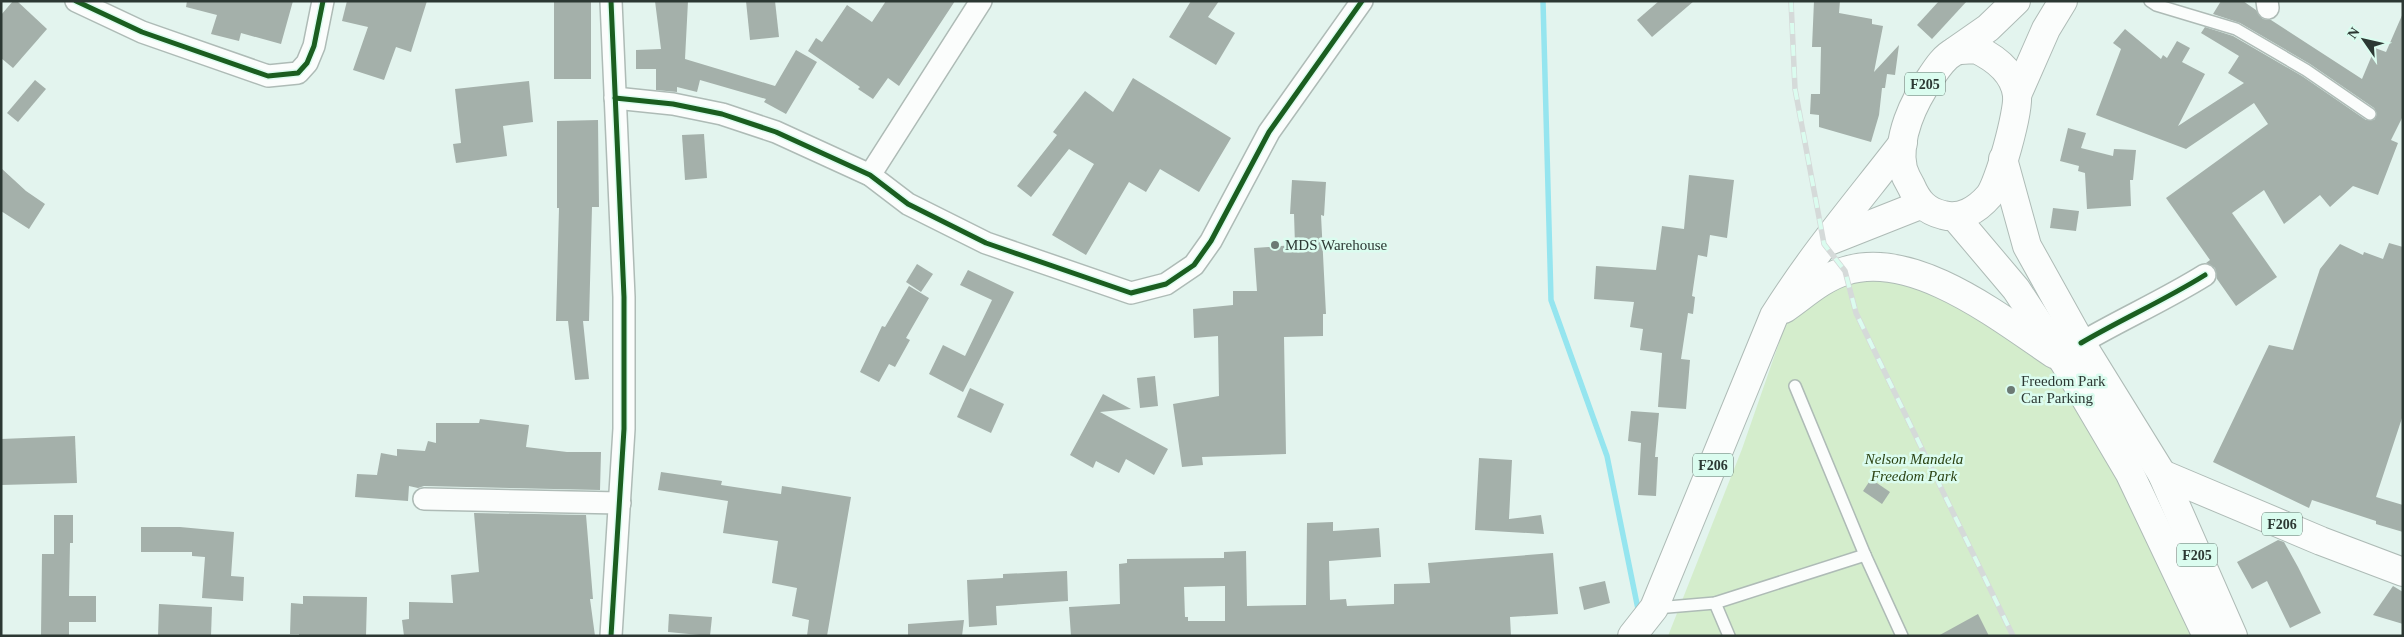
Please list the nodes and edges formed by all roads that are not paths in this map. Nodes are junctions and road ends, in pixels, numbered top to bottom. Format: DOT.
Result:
graph roads {
  1 [pos="76,1"];
  2 [pos="323,1"];
  3 [pos="611,1"];
  4 [pos="981,1"];
  5 [pos="1362,1"];
  6 [pos="2016,1"];
  7 [pos="2063,1"];
  8 [pos="2150,1"];
  9 [pos="1955,51"];
  10 [pos="2017,94"];
  11 [pos="614,98"];
  12 [pos="2370,114"];
  13 [pos="1903,143"];
  14 [pos="2002,159"];
  15 [pos="870,175"];
  16 [pos="1920,205"];
  17 [pos="1956,218"];
  18 [pos="1827,242"];
  19 [pos="2205,275"];
  20 [pos="1774,316"];
  21 [pos="2073,352"];
  22 [pos="1795,386"];
  23 [pos="2162,474"];
  24 [pos="424,499"];
  25 [pos="620,502"];
  26 [pos="1865,555"];
  27 [pos="2403,572"];
  28 [pos="1715,603"];
  29 [pos="1653,611"];
  30 [pos="611,636"];
  31 [pos="1632,636"];
  32 [pos="1729,636"];
  33 [pos="1902,636"];
  34 [pos="2207,636"];
  35 [pos="2232,636"];
  1 -- 2 [label="street"];
  3 -- 11 [label="street"];
  4 -- 15 [label="street"];
  5 -- 15 [label="street"];
  6 -- 9 [label="main road, F205"];
  7 -- 10 [label="main road"];
  8 -- 12 [label="lane"];
  9 -- 10 [label="main road"];
  9 -- 13 [label="main road, F205"];
  10 -- 14 [label="main road"];
  11 -- 15 [label="street"];
  11 -- 25 [label="street"];
  13 -- 16 [label="main road, F205"];
  13 -- 18 [label="main road, F206"];
  14 -- 17 [label="main road"];
  14 -- 21 [label="main road, F205"];
  16 -- 17 [label="main road"];
  16 -- 18 [label="main road, F206"];
  17 -- 21 [label="main road, F205"];
  18 -- 20 [label="main road, F206"];
  19 -- 21 [label="street"];
  20 -- 21 [label="main road"];
  20 -- 29 [label="main road, F206"];
  21 -- 23 [label="main road, F205"];
  21 -- 34 [label="main road, F205"];
  22 -- 26 [label="lane"];
  23 -- 27 [label="main road, F206"];
  23 -- 35 [label="main road, F205"];
  24 -- 25 [label="street"];
  25 -- 30 [label="street"];
  26 -- 28 [label="lane"];
  26 -- 33 [label="lane"];
  28 -- 29 [label="lane"];
  28 -- 32 [label="lane"];
  29 -- 31 [label="main road, F206"];
}
